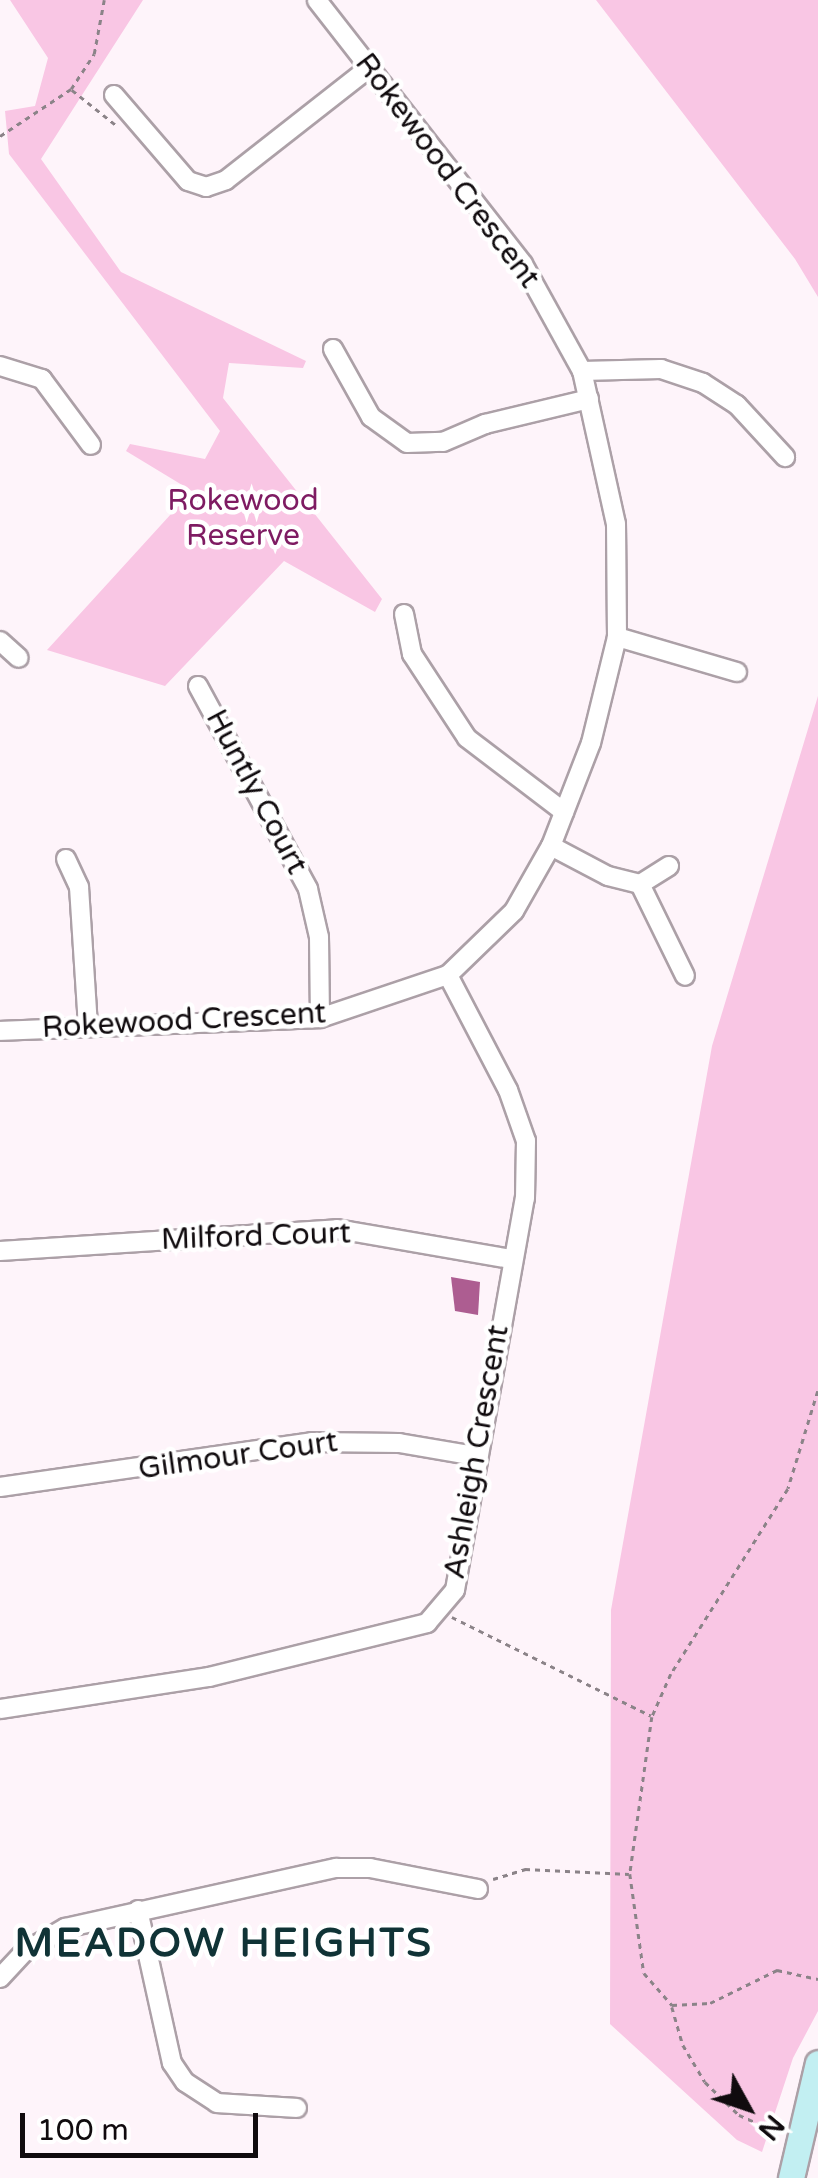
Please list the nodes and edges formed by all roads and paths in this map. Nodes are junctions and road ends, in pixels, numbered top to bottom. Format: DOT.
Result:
graph roads {
  1 [pos="104,0"];
  2 [pos="317,0"];
  3 [pos="370,67"];
  4 [pos="71,89"];
  5 [pos="114,95"];
  6 [pos="137,121"];
  7 [pos="0,136"];
  8 [pos="332,349"];
  9 [pos="0,366"];
  10 [pos="582,371"];
  11 [pos="589,399"];
  12 [pos="91,444"];
  13 [pos="785,457"];
  14 [pos="404,614"];
  15 [pos="617,637"];
  16 [pos="0,641"];
  17 [pos="20,658"];
  18 [pos="738,672"];
  19 [pos="198,686"];
  20 [pos="564,812"];
  21 [pos="551,846"];
  22 [pos="66,860"];
  23 [pos="670,866"];
  24 [pos="640,884"];
  25 [pos="448,975"];
  26 [pos="684,976"];
  27 [pos="320,1018"];
  28 [pos="88,1025"];
  29 [pos="0,1030"];
  30 [pos="0,1251"];
  31 [pos="510,1259"];
  32 [pos="818,1391"];
  33 [pos="476,1456"];
  34 [pos="0,1488"];
  35 [pos="442,1612"];
  36 [pos="0,1709"];
  37 [pos="652,1717"];
  38 [pos="630,1874"];
  39 [pos="482,1892"];
  40 [pos="138,1910"];
  41 [pos="0,1978"];
  42 [pos="818,1979"];
  43 [pos="672,2005"];
  44 [pos="818,2064"];
  45 [pos="301,2107"];
  46 [pos="775,2132"];
  47 [pos="791,2178"];
  1 -- 4 [label="path"];
  2 -- 3 [label="street, Rokewood Crescent"];
  3 -- 6 [label="street"];
  3 -- 10 [label="street, Rokewood Crescent"];
  4 -- 6 [label="path"];
  4 -- 7 [label="path"];
  5 -- 6 [label="street"];
  8 -- 11 [label="street"];
  9 -- 12 [label="street"];
  10 -- 11 [label="street, Rokewood Crescent"];
  10 -- 13 [label="street"];
  11 -- 15 [label="street, Rokewood Crescent"];
  14 -- 20 [label="street"];
  15 -- 18 [label="street"];
  15 -- 20 [label="street, Rokewood Crescent"];
  16 -- 17 [label="street"];
  19 -- 27 [label="street, Huntly Court"];
  20 -- 21 [label="street, Rokewood Crescent"];
  21 -- 24 [label="street"];
  21 -- 25 [label="street, Rokewood Crescent"];
  22 -- 28 [label="street"];
  23 -- 24 [label="street"];
  24 -- 26 [label="street"];
  25 -- 27 [label="street, Rokewood Crescent"];
  25 -- 31 [label="street, Ashleigh Crescent"];
  27 -- 28 [label="street, Rokewood Crescent"];
  28 -- 29 [label="street, Rokewood Crescent"];
  30 -- 31 [label="street, Milford Court"];
  31 -- 33 [label="street, Ashleigh Crescent"];
  32 -- 37 [label="path"];
  33 -- 34 [label="street, Gilmour Court"];
  33 -- 35 [label="street, Ashleigh Crescent"];
  35 -- 36 [label="street, Ashleigh Crescent"];
  35 -- 37 [label="path"];
  37 -- 38 [label="path"];
  38 -- 39 [label="path"];
  38 -- 43 [label="path"];
  39 -- 40 [label="street"];
  40 -- 41 [label="street"];
  40 -- 45 [label="street"];
  42 -- 43 [label="path"];
  43 -- 46 [label="path"];
  44 -- 47 [label="street"];
}
